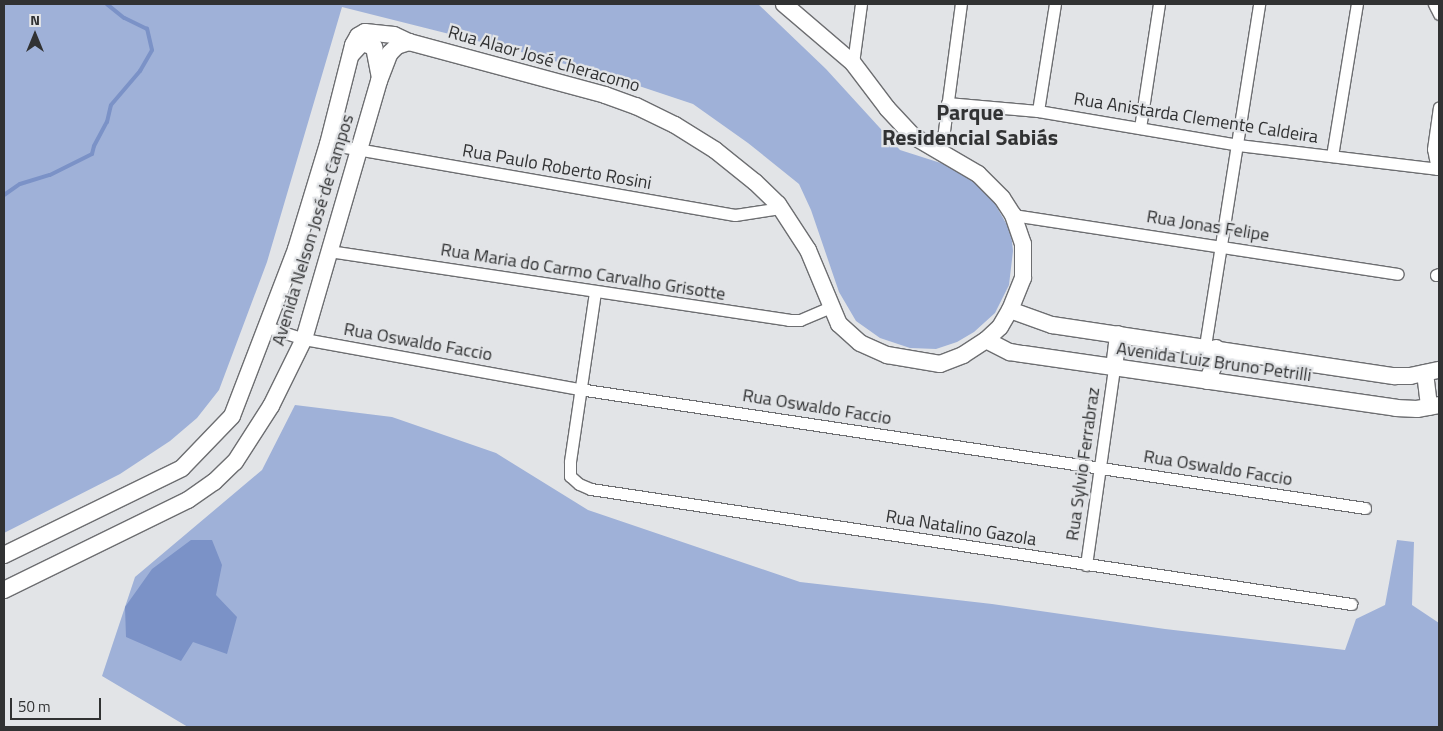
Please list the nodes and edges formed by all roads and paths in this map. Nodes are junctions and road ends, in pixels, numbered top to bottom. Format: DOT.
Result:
graph roads {
  1 [pos="784,4"];
  2 [pos="861,4"];
  3 [pos="961,4"];
  4 [pos="1055,4"];
  5 [pos="1159,4"];
  6 [pos="1259,4"];
  7 [pos="1357,4"];
  8 [pos="1434,4"];
  9 [pos="1439,14"];
  10 [pos="358,36"];
  11 [pos="409,42"];
  12 [pos="349,58"];
  13 [pos="853,63"];
  14 [pos="380,79"];
  15 [pos="947,103"];
  16 [pos="1439,107"];
  17 [pos="1038,111"];
  18 [pos="1140,128"];
  19 [pos="328,144"];
  20 [pos="1238,145"];
  21 [pos="359,151"];
  22 [pos="941,153"];
  23 [pos="1332,156"];
  24 [pos="1438,169"];
  25 [pos="781,208"];
  26 [pos="1013,215"];
  27 [pos="1223,246"];
  28 [pos="329,251"];
  29 [pos="1398,274"];
  30 [pos="595,292"];
  31 [pos="830,307"];
  32 [pos="1010,310"];
  33 [pos="267,328"];
  34 [pos="1118,334"];
  35 [pos="304,339"];
  36 [pos="986,340"];
  37 [pos="1210,347"];
  38 [pos="1114,368"];
  39 [pos="1432,372"];
  40 [pos="1207,381"];
  41 [pos="579,389"];
  42 [pos="1434,406"];
  43 [pos="1100,468"];
  44 [pos="1365,508"];
  45 [pos="4,555"];
  46 [pos="1086,565"];
  47 [pos="4,590"];
  48 [pos="1351,604"];
  1 -- 13 [label="main road, Rua Alaor José Cheracomo"];
  2 -- 13 [label="street"];
  3 -- 15 [label="street"];
  4 -- 17 [label="street"];
  5 -- 18 [label="street"];
  6 -- 20 [label="street"];
  7 -- 23 [label="street"];
  8 -- 9 [label="street"];
  10 -- 11 [label="main road, Rua Alaor José Cheracomo"];
  10 -- 12 [label="main road, Avenida Nelson José de Campos"];
  11 -- 14 [label="main road, Avenida Nelson José de Campos"];
  11 -- 25 [label="main road, Rua Alaor José Cheracomo"];
  12 -- 14 [label="main road"];
  12 -- 19 [label="main road, Avenida Nelson José de Campos"];
  13 -- 22 [label="main road, Rua Alaor José Cheracomo"];
  14 -- 21 [label="main road, Avenida Nelson José de Campos"];
  15 -- 17 [label="street, Rua Anistarda Clemente Caldeira"];
  15 -- 22 [label="street"];
  16 -- 24 [label="street"];
  17 -- 18 [label="street, Rua Anistarda Clemente Caldeira"];
  18 -- 20 [label="street, Rua Anistarda Clemente Caldeira"];
  19 -- 21 [label="street, Rua Paulo Roberto Rosini"];
  19 -- 33 [label="main road, Avenida Nelson José de Campos"];
  20 -- 23 [label="street, Rua Anistarda Clemente Caldeira"];
  20 -- 27 [label="street"];
  21 -- 25 [label="street, Rua Paulo Roberto Rosini"];
  21 -- 28 [label="main road, Avenida Nelson José de Campos"];
  22 -- 26 [label="main road, Rua Alaor José Cheracomo"];
  23 -- 24 [label="street, Rua Anistarda Clemente Caldeira"];
  25 -- 31 [label="main road, Rua Alaor José Cheracomo"];
  26 -- 27 [label="street, Rua Jonas Felipe"];
  26 -- 32 [label="main road, Rua Alaor José Cheracomo"];
  27 -- 29 [label="street, Rua Jonas Felipe"];
  27 -- 37 [label="street"];
  28 -- 30 [label="street, Rua Maria do Carmo Carvalho Grisotte"];
  28 -- 35 [label="main road, Avenida Nelson José de Campos"];
  30 -- 31 [label="street, Rua Maria do Carmo Carvalho Grisotte"];
  30 -- 41 [label="street"];
  31 -- 36 [label="main road, Rua Alaor José Cheracomo"];
  32 -- 34 [label="main road, Avenida Luiz Bruno Petrilli"];
  32 -- 36 [label="main road, Rua Alaor José Cheracomo"];
  33 -- 35 [label="street, Rua Oswaldo Faccio"];
  33 -- 45 [label="main road, Avenida Nelson José de Campos"];
  34 -- 37 [label="main road, Avenida Luiz Bruno Petrilli"];
  34 -- 38 [label="main road"];
  35 -- 41 [label="street, Rua Oswaldo Faccio"];
  35 -- 47 [label="main road, Avenida Nelson José de Campos"];
  36 -- 38 [label="main road, Avenida Luiz Bruno Petrilli"];
  37 -- 39 [label="main road, Avenida Luiz Bruno Petrilli"];
  37 -- 40 [label="main road"];
  38 -- 40 [label="main road, Avenida Luiz Bruno Petrilli"];
  38 -- 43 [label="street, Rua Sylvio Ferrabraz"];
  39 -- 42 [label="main road"];
  40 -- 42 [label="main road, Avenida Luiz Bruno Petrilli"];
  41 -- 43 [label="street, Rua Oswaldo Faccio"];
  41 -- 46 [label="street, Rua Natalino Gazola"];
  43 -- 44 [label="street, Rua Oswaldo Faccio"];
  43 -- 46 [label="street, Rua Sylvio Ferrabraz"];
  46 -- 48 [label="street, Rua Natalino Gazola"];
}
